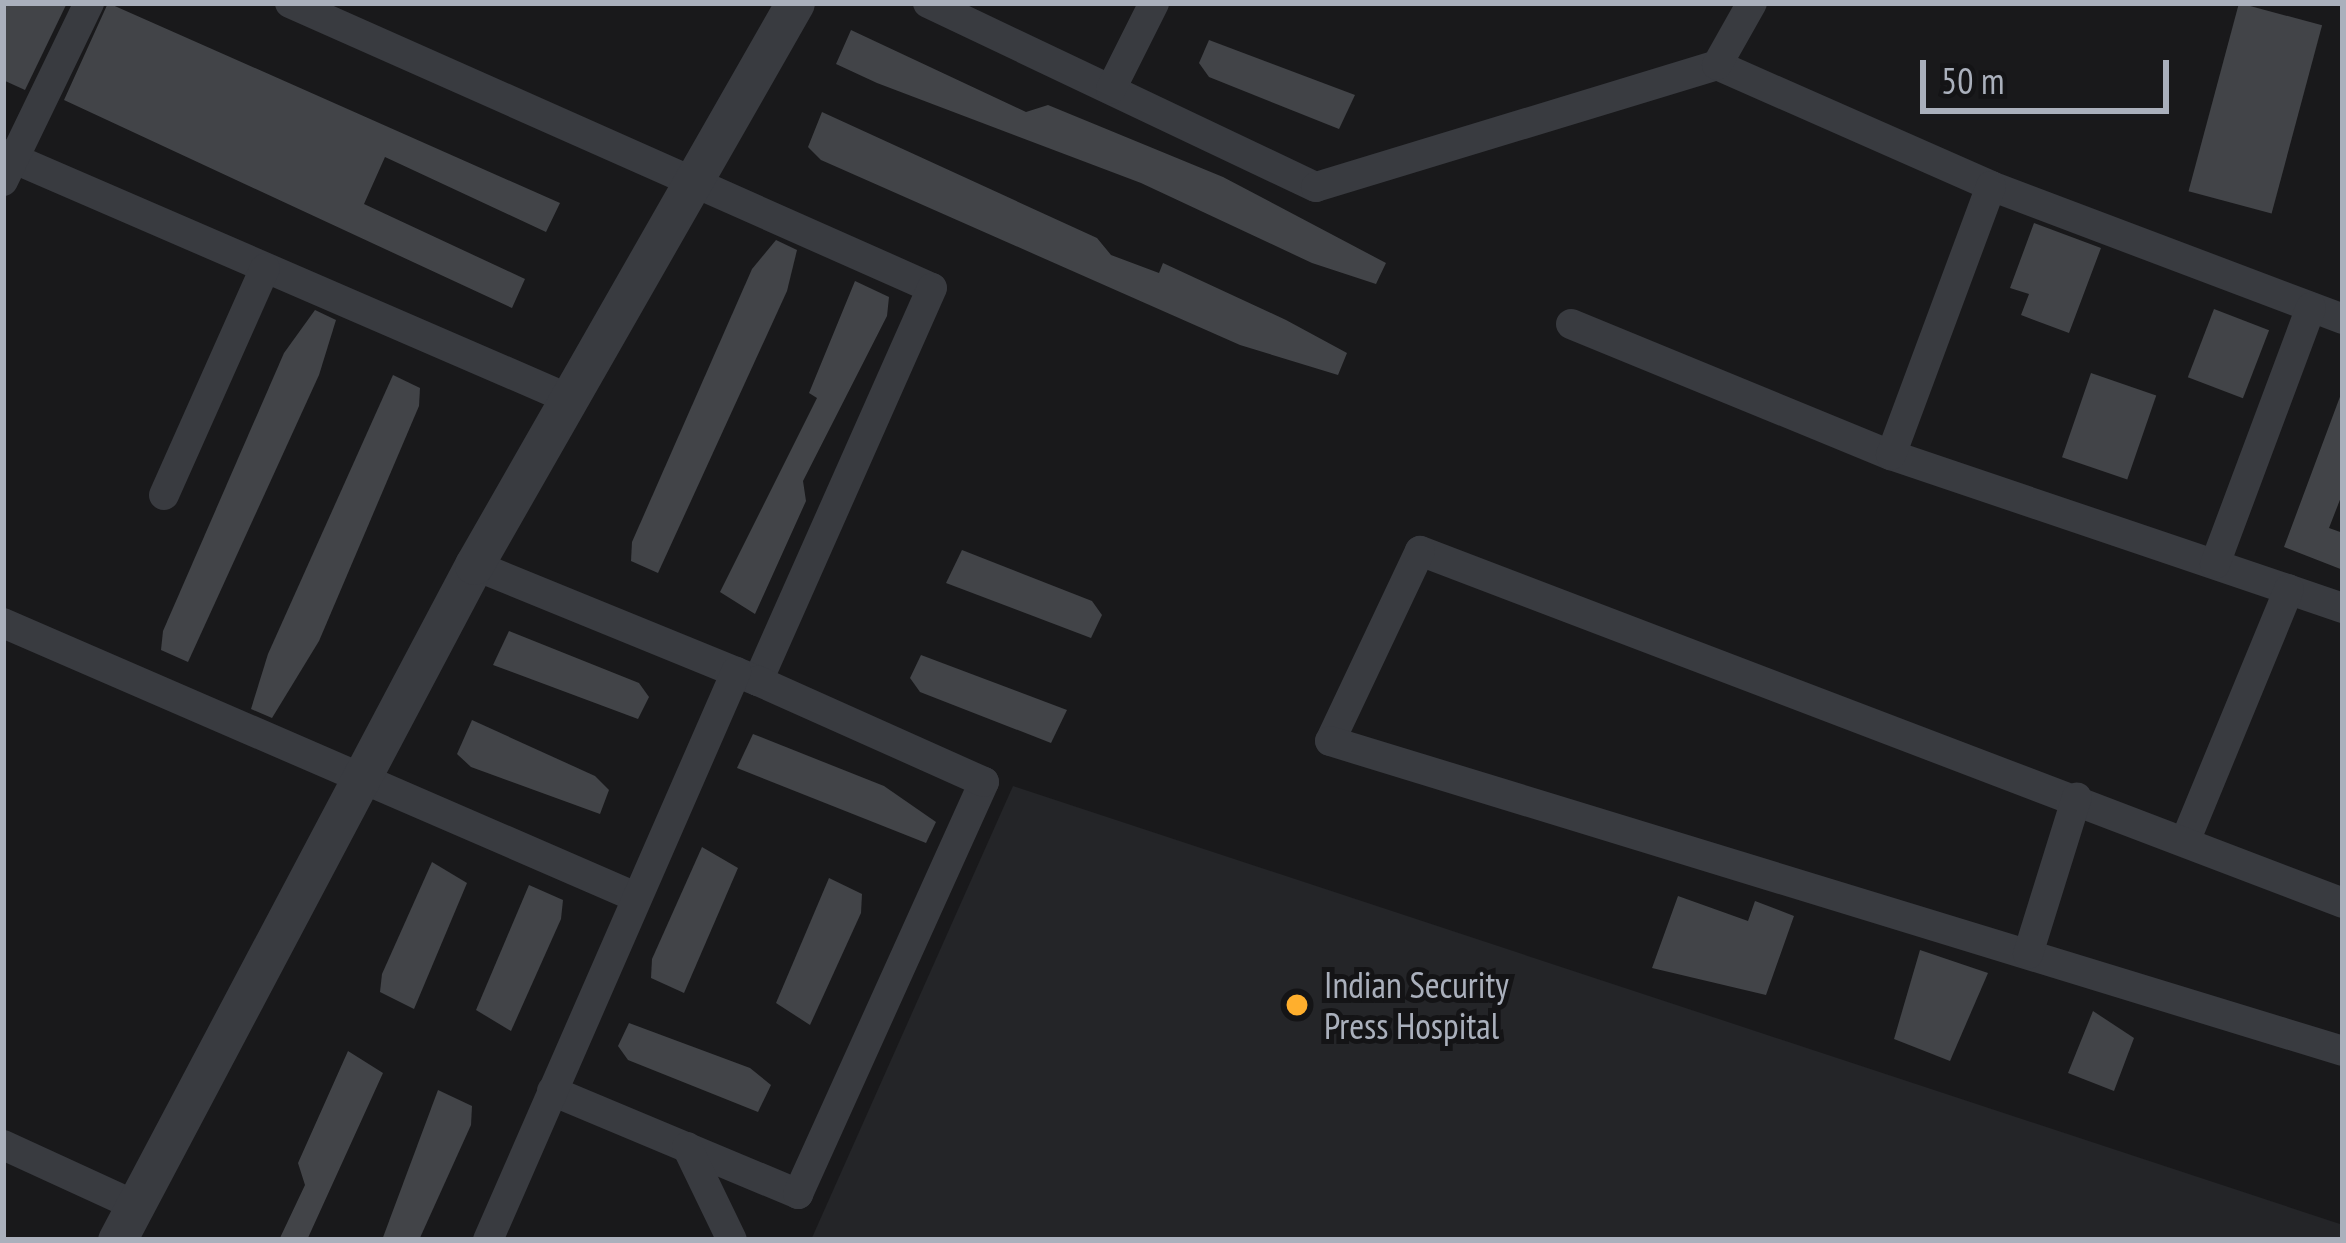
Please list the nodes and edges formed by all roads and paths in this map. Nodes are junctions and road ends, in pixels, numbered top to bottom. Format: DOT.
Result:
graph roads {
  1 [pos="89,3"];
  2 [pos="290,3"];
  3 [pos="795,3"];
  4 [pos="928,3"];
  5 [pos="1154,3"];
  6 [pos="1752,3"];
  7 [pos="1717,65"];
  8 [pos="1111,89"];
  9 [pos="6,164"];
  10 [pos="695,180"];
  11 [pos="1991,186"];
  12 [pos="265,268"];
  13 [pos="2311,307"];
  14 [pos="2343,319"];
  15 [pos="1571,324"];
  16 [pos="567,398"];
  17 [pos="1891,455"];
  18 [pos="164,495"];
  19 [pos="2215,564"];
  20 [pos="474,565"];
  21 [pos="2289,589"];
  22 [pos="2343,608"];
  23 [pos="3,623"];
  24 [pos="747,676"];
  25 [pos="358,780"];
  26 [pos="2077,797"];
  27 [pos="2186,839"];
  28 [pos="636,897"];
  29 [pos="2343,903"];
  30 [pos="2028,954"];
  31 [pos="2343,1051"];
  32 [pos="552,1091"];
  33 [pos="3,1145"];
  34 [pos="686,1147"];
  35 [pos="124,1222"];
  36 [pos="488,1240"];
  37 [pos="732,1240"];
  1 -- 9 [label="street"];
  2 -- 10 [label="street"];
  3 -- 10 [label="street"];
  4 -- 8 [label="street"];
  5 -- 8 [label="street"];
  6 -- 7 [label="street"];
  7 -- 8 [label="street"];
  7 -- 11 [label="street"];
  9 -- 12 [label="street"];
  10 -- 16 [label="street"];
  10 -- 24 [label="street"];
  11 -- 13 [label="street"];
  11 -- 17 [label="street"];
  12 -- 16 [label="street"];
  12 -- 18 [label="street"];
  13 -- 14 [label="street"];
  13 -- 19 [label="street"];
  15 -- 17 [label="street"];
  16 -- 20 [label="street"];
  17 -- 19 [label="street"];
  19 -- 21 [label="street"];
  20 -- 24 [label="street"];
  20 -- 25 [label="street"];
  21 -- 22 [label="street"];
  21 -- 27 [label="street"];
  23 -- 25 [label="street"];
  24 -- 28 [label="street"];
  24 -- 34 [label="street"];
  25 -- 28 [label="street"];
  25 -- 35 [label="street"];
  26 -- 27 [label="street"];
  26 -- 30 [label="street"];
  26 -- 30 [label="street"];
  27 -- 29 [label="street"];
  28 -- 32 [label="street"];
  30 -- 31 [label="street"];
  32 -- 34 [label="street"];
  32 -- 36 [label="street"];
  33 -- 35 [label="street"];
  34 -- 37 [label="street"];
}
